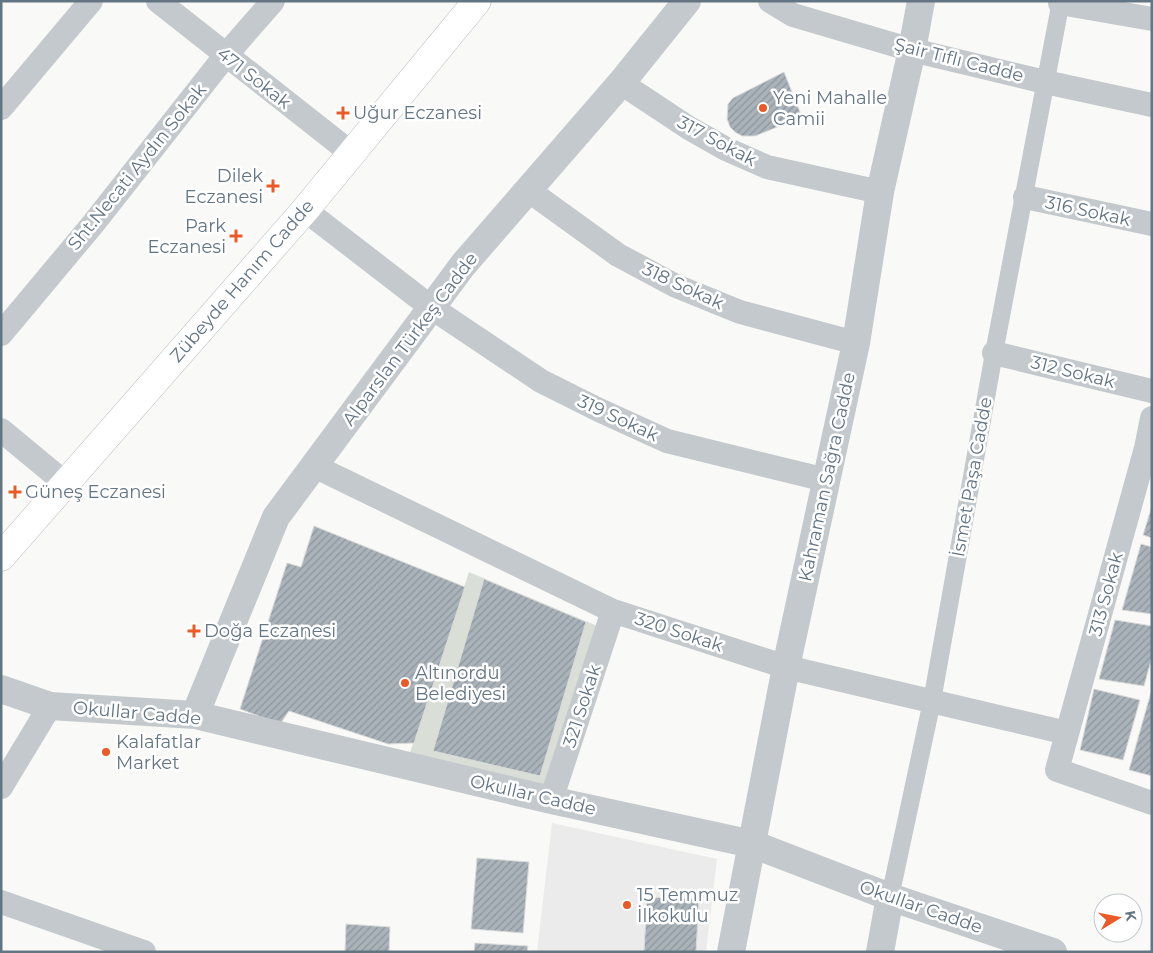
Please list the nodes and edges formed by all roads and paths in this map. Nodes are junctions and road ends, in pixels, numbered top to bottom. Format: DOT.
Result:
graph roads {
  1 [pos="91,1"];
  2 [pos="158,1"];
  3 [pos="273,1"];
  4 [pos="477,1"];
  5 [pos="687,1"];
  6 [pos="770,1"];
  7 [pos="921,1"];
  8 [pos="1060,2"];
  9 [pos="1152,19"];
  10 [pos="912,50"];
  11 [pos="226,56"];
  12 [pos="1045,82"];
  13 [pos="621,83"];
  14 [pos="1152,105"];
  15 [pos="1,108"];
  16 [pos="351,153"];
  17 [pos="528,190"];
  18 [pos="880,192"];
  19 [pos="1025,197"];
  20 [pos="305,210"];
  21 [pos="1152,224"];
  22 [pos="432,308"];
  23 [pos="1,334"];
  24 [pos="856,343"];
  25 [pos="994,353"];
  26 [pos="1152,391"];
  27 [pos="1152,418"];
  28 [pos="1,430"];
  29 [pos="314,466"];
  30 [pos="826,480"];
  31 [pos="65,483"];
  32 [pos="1,557"];
  33 [pos="613,612"];
  34 [pos="786,667"];
  35 [pos="1,689"];
  36 [pos="932,701"];
  37 [pos="50,706"];
  38 [pos="196,712"];
  39 [pos="1068,732"];
  40 [pos="1,787"];
  41 [pos="552,795"];
  42 [pos="1152,803"];
  43 [pos="753,838"];
  44 [pos="890,897"];
  45 [pos="1,902"];
  46 [pos="144,952"];
  47 [pos="732,952"];
  48 [pos="880,952"];
  49 [pos="1053,952"];
  1 -- 15 [label="street"];
  2 -- 11 [label="street, 471 Sokak"];
  3 -- 11 [label="street, Sht.Necati Aydın Sokak"];
  4 -- 16 [label="main road, Zübeyde Hanım Cadde"];
  5 -- 13 [label="street, Alparslan Türkeş Cadde"];
  6 -- 10 [label="street, Şair Tıflı Cadde"];
  7 -- 10 [label="street, Kahraman Sağra Cadde"];
  8 -- 9 [label="street"];
  8 -- 12 [label="street, İsmet Paşa Cadde"];
  10 -- 12 [label="street, Şair Tıflı Cadde"];
  10 -- 18 [label="street, Kahraman Sağra Cadde"];
  11 -- 16 [label="street, 471 Sokak"];
  11 -- 23 [label="street, Sht.Necati Aydın Sokak"];
  12 -- 14 [label="street, Şair Tıflı Cadde"];
  12 -- 19 [label="street, İsmet Paşa Cadde"];
  13 -- 17 [label="street, Alparslan Türkeş Cadde"];
  13 -- 18 [label="street, 317 Sokak"];
  16 -- 20 [label="main road, Zübeyde Hanım Cadde"];
  17 -- 22 [label="street, Alparslan Türkeş Cadde"];
  17 -- 24 [label="street, 318 Sokak"];
  18 -- 24 [label="street, Kahraman Sağra Cadde"];
  19 -- 21 [label="street, 316 Sokak"];
  19 -- 25 [label="street, İsmet Paşa Cadde"];
  20 -- 22 [label="street, 319 Sokak"];
  20 -- 31 [label="main road, Zübeyde Hanım Cadde"];
  22 -- 29 [label="street, Alparslan Türkeş Cadde"];
  22 -- 30 [label="street, 319 Sokak"];
  24 -- 30 [label="street, Kahraman Sağra Cadde"];
  25 -- 26 [label="street, 312 Sokak"];
  25 -- 36 [label="street, İsmet Paşa Cadde"];
  27 -- 39 [label="street, 313 Sokak"];
  28 -- 31 [label="street"];
  29 -- 33 [label="street, 320 Sokak"];
  29 -- 38 [label="street, Alparslan Türkeş Cadde"];
  30 -- 34 [label="street, Kahraman Sağra Cadde"];
  31 -- 32 [label="main road, Zübeyde Hanım Cadde"];
  33 -- 34 [label="street, 320 Sokak"];
  33 -- 41 [label="street, 321 Sokak"];
  34 -- 36 [label="street, 320 Sokak"];
  34 -- 43 [label="street, Kahraman Sağra Cadde"];
  35 -- 37 [label="street, Okullar Cadde"];
  36 -- 39 [label="street, 320 Sokak"];
  36 -- 44 [label="street, İsmet Paşa Cadde"];
  37 -- 38 [label="street, Okullar Cadde"];
  37 -- 40 [label="street"];
  38 -- 41 [label="street, Okullar Cadde"];
  39 -- 42 [label="street, 313 Sokak"];
  41 -- 43 [label="street, Okullar Cadde"];
  43 -- 44 [label="street, Okullar Cadde"];
  43 -- 47 [label="street, Kahraman Sağra Cadde"];
  44 -- 48 [label="street, İsmet Paşa Cadde"];
  44 -- 49 [label="street, Okullar Cadde"];
  45 -- 46 [label="street"];
}
